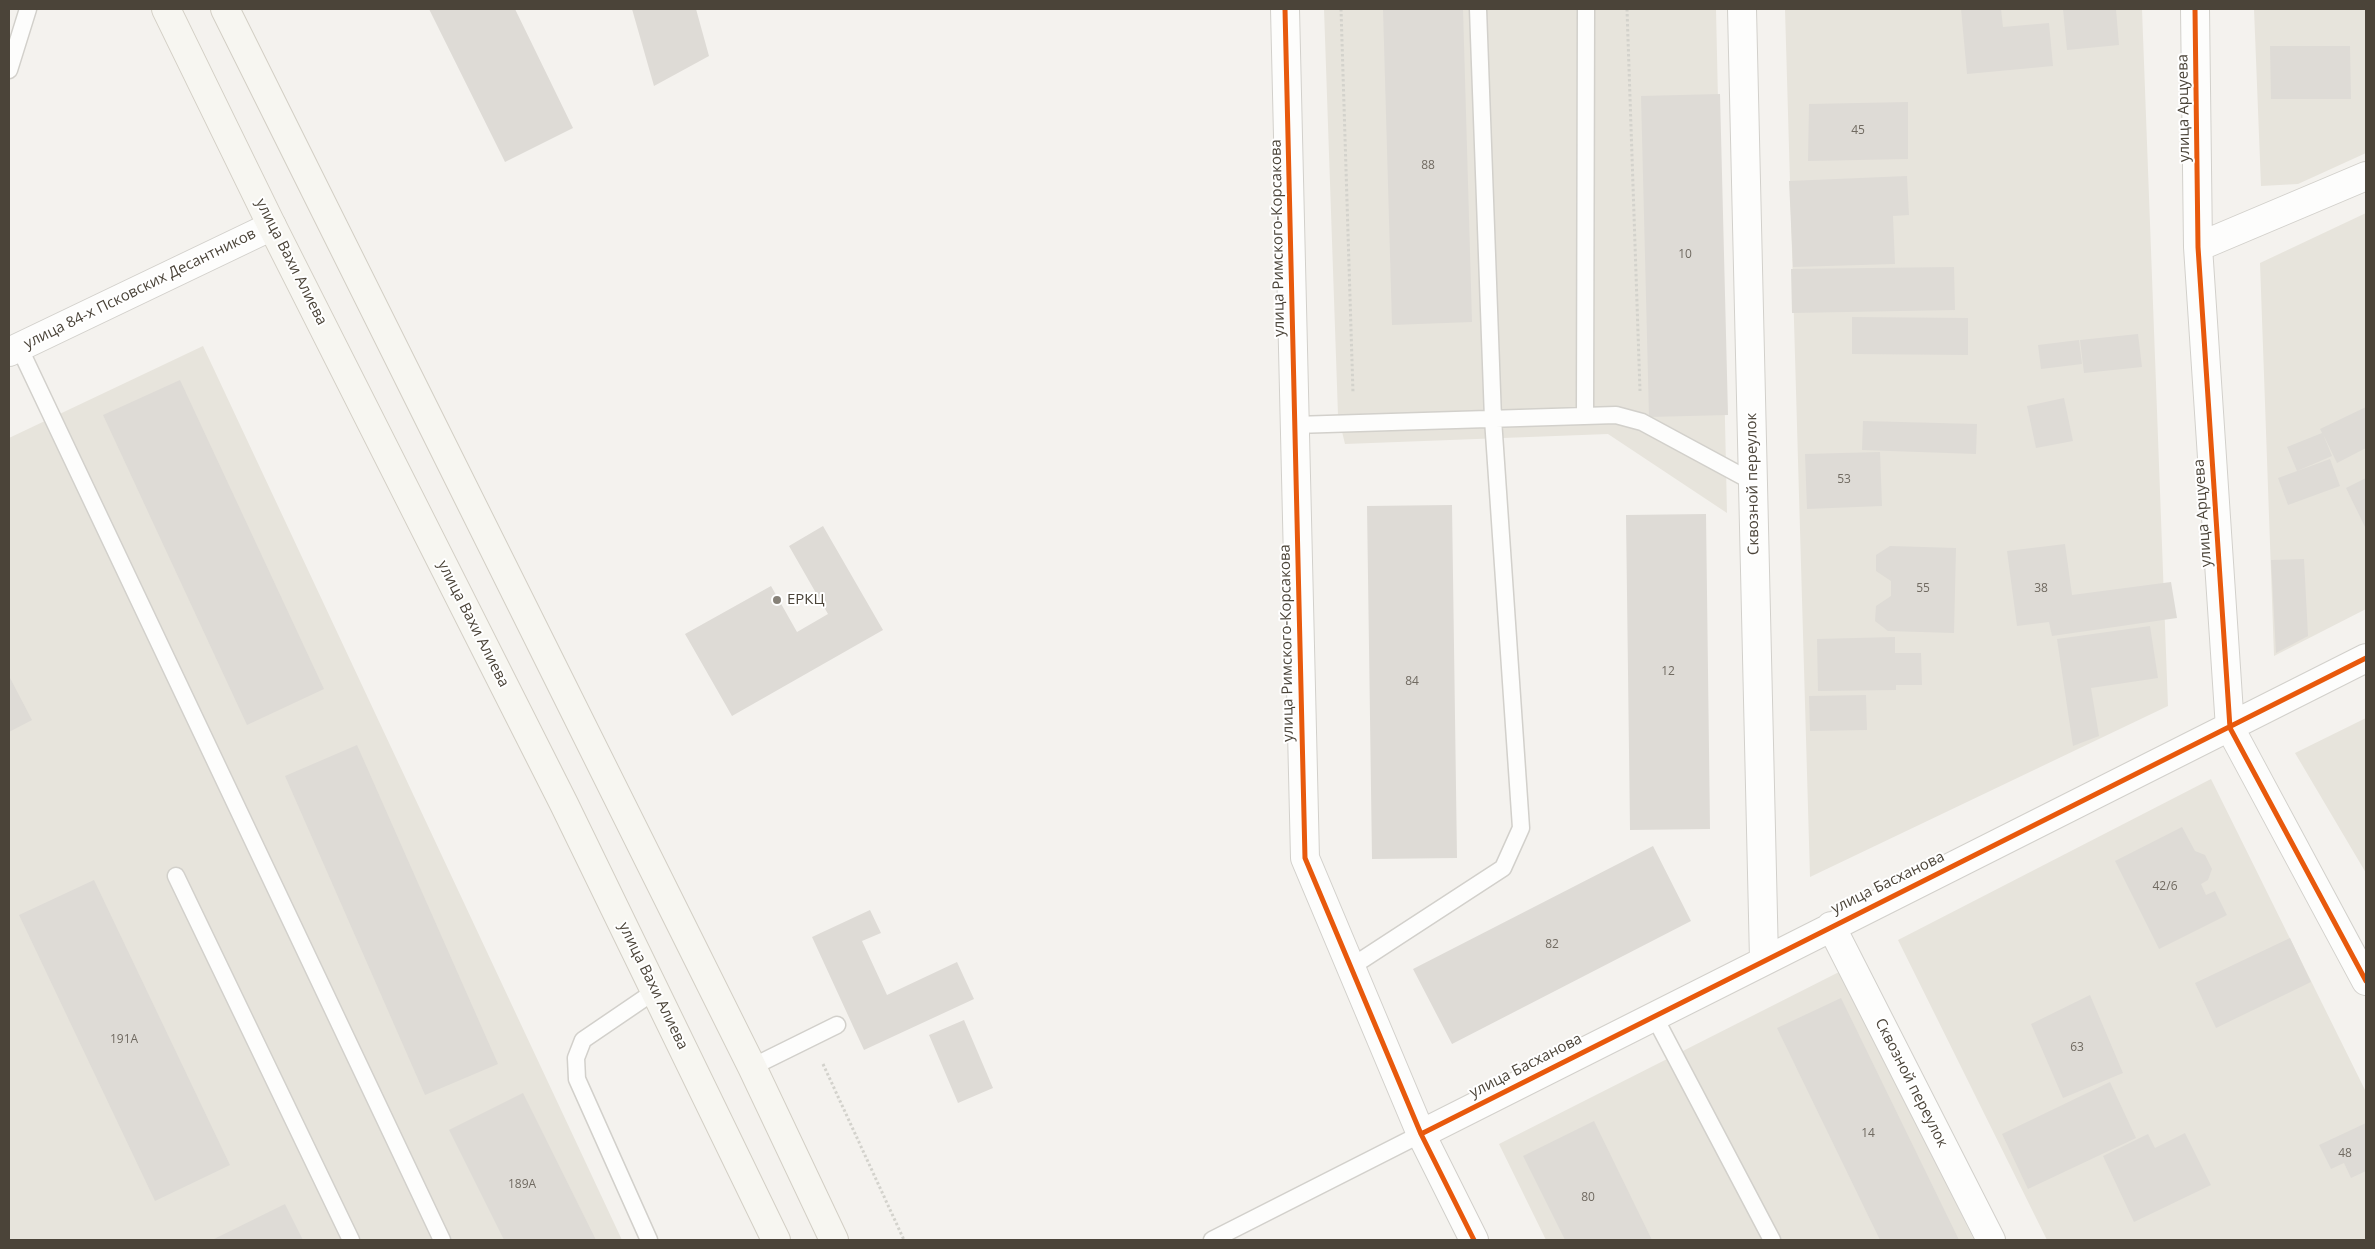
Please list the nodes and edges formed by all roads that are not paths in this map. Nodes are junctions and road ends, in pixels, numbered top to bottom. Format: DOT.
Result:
graph roads {
  1 [pos="28,9"];
  2 [pos="166,9"];
  3 [pos="225,9"];
  4 [pos="1285,9"];
  5 [pos="1478,9"];
  6 [pos="1586,9"];
  7 [pos="1742,9"];
  8 [pos="2195,9"];
  9 [pos="9,70"];
  10 [pos="2366,176"];
  11 [pos="272,226"];
  12 [pos="2198,247"];
  13 [pos="14,349"];
  14 [pos="1586,415"];
  15 [pos="1493,419"];
  16 [pos="1295,425"];
  17 [pos="1753,482"];
  18 [pos="2366,658"];
  19 [pos="2230,728"];
  20 [pos="176,876"];
  21 [pos="1831,926"];
  22 [pos="1764,959"];
  23 [pos="1351,967"];
  24 [pos="2366,981"];
  25 [pos="655,991"];
  26 [pos="1654,1016"];
  27 [pos="836,1024"];
  28 [pos="752,1066"];
  29 [pos="1421,1134"];
  30 [pos="351,1240"];
  31 [pos="442,1240"];
  32 [pos="649,1240"];
  33 [pos="776,1240"];
  34 [pos="834,1240"];
  35 [pos="1212,1240"];
  36 [pos="1474,1240"];
  37 [pos="1772,1240"];
  38 [pos="1991,1240"];
  1 -- 9 [label="lane"];
  2 -- 11 [label="main road, улица Вахи Алиева"];
  3 -- 28 [label="main road"];
  4 -- 16 [label="street, улица Римского-Корсакова"];
  5 -- 15 [label="lane"];
  6 -- 14 [label="lane"];
  7 -- 17 [label="street, Сквозной переулок"];
  8 -- 12 [label="street, улица Арцуева"];
  10 -- 12 [label="street"];
  11 -- 13 [label="street, улица 84-х Псковских Десантников"];
  11 -- 25 [label="main road, улица Вахи Алиева"];
  12 -- 19 [label="street, улица Арцуева"];
  13 -- 31 [label="lane"];
  14 -- 15 [label="lane"];
  14 -- 17 [label="lane"];
  15 -- 16 [label="lane"];
  15 -- 23 [label="lane"];
  16 -- 23 [label="street, улица Римского-Корсакова"];
  17 -- 22 [label="street, Сквозной переулок"];
  18 -- 19 [label="street, улица Басханова"];
  19 -- 21 [label="street, улица Басханова"];
  19 -- 24 [label="street, улица Арцуева"];
  20 -- 30 [label="lane"];
  21 -- 22 [label="street, улица Басханова"];
  21 -- 38 [label="street, Сквозной переулок"];
  22 -- 26 [label="street, улица Басханова"];
  23 -- 29 [label="street, улица Римского-Корсакова"];
  25 -- 32 [label="lane"];
  25 -- 33 [label="main road, улица Вахи Алиева"];
  26 -- 29 [label="street, улица Басханова"];
  26 -- 37 [label="lane"];
  27 -- 28 [label="lane"];
  28 -- 34 [label="main road"];
  29 -- 35 [label="lane"];
  29 -- 36 [label="street, улица Римского-Корсакова"];
}
